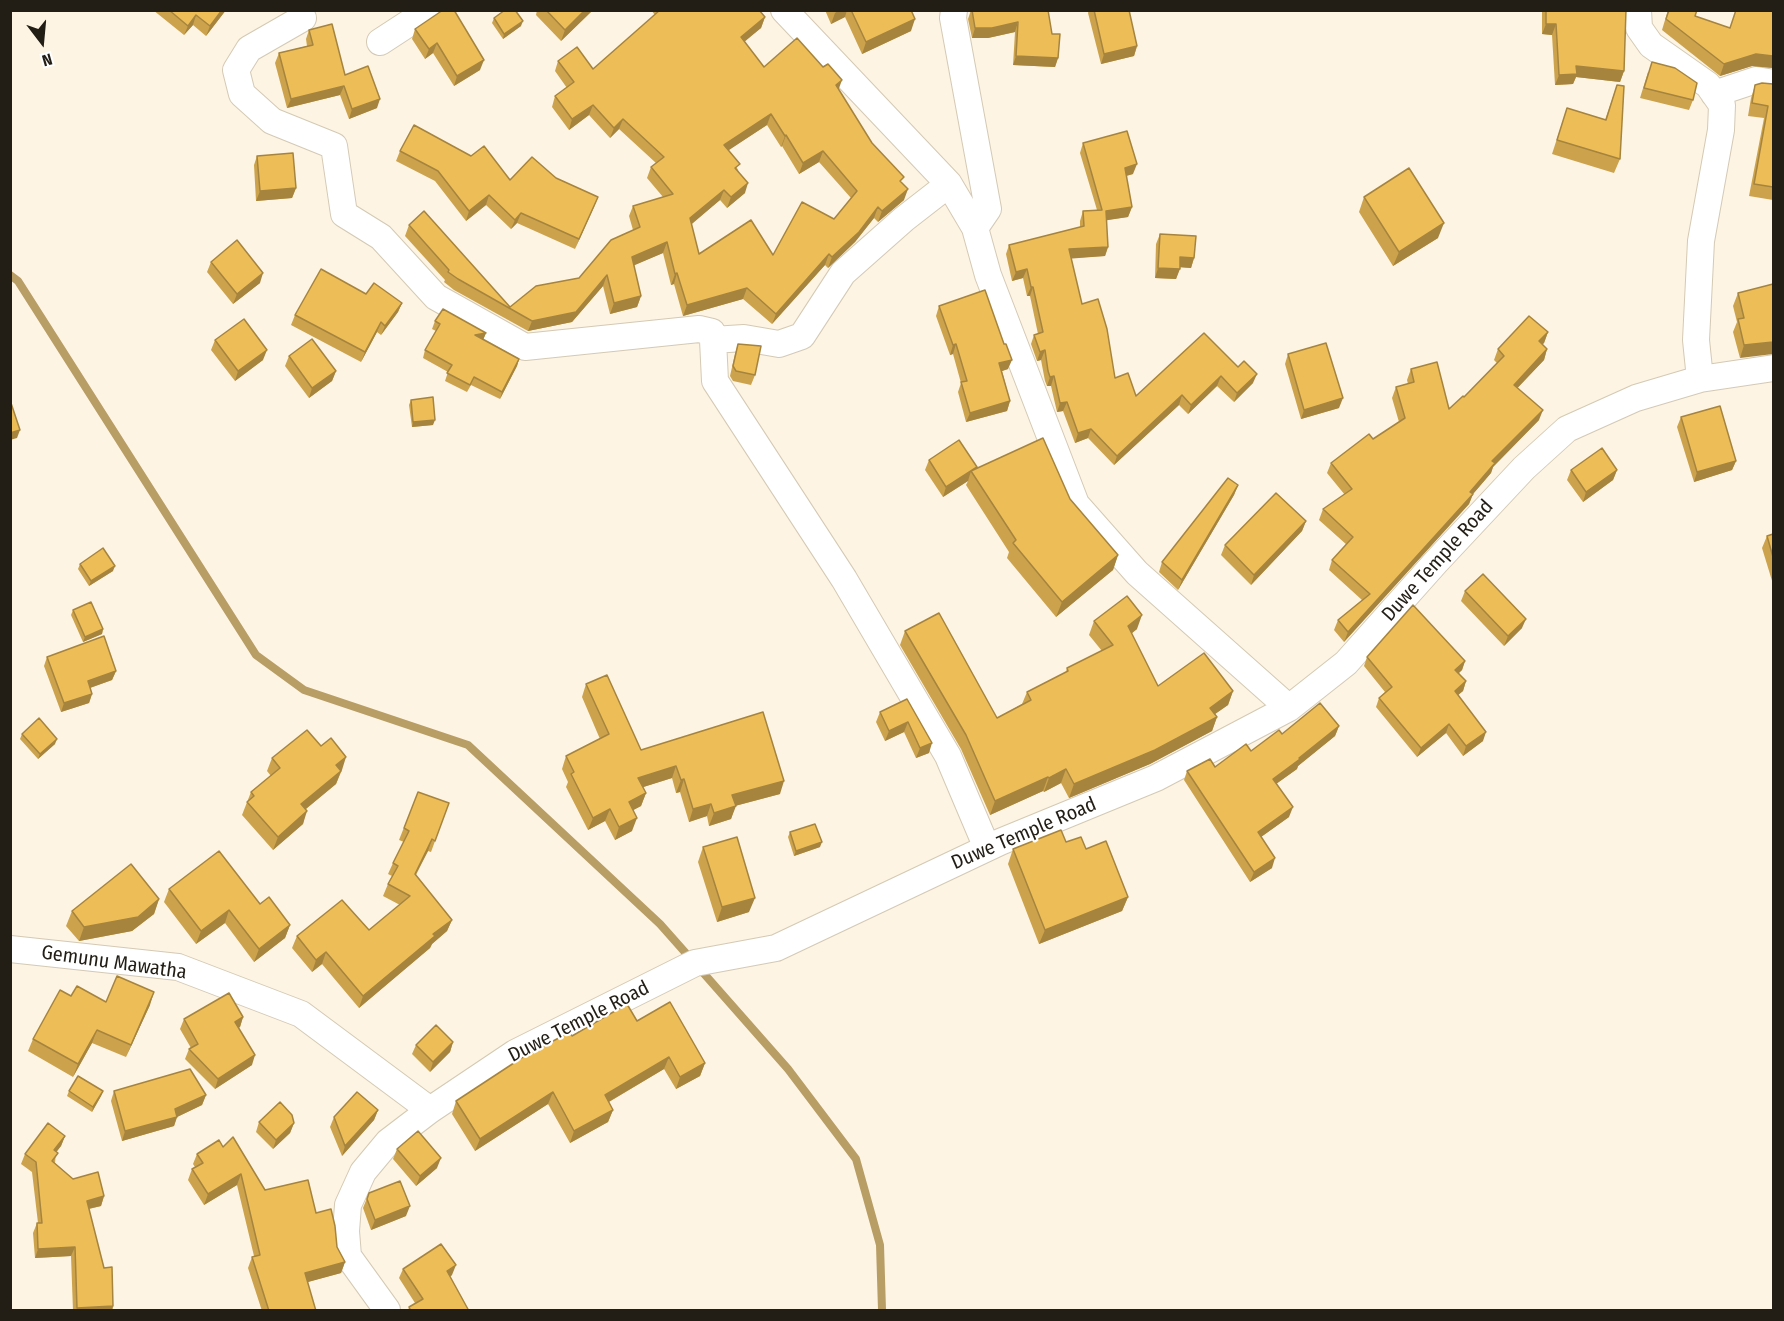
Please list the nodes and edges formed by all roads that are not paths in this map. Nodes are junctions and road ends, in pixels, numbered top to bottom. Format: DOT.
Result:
graph roads {
  1 [pos="429,10"];
  2 [pos="784,10"];
  3 [pos="954,10"];
  4 [pos="1638,10"];
  5 [pos="303,18"];
  6 [pos="380,42"];
  7 [pos="1773,82"];
  8 [pos="1714,94"];
  9 [pos="949,184"];
  10 [pos="975,228"];
  11 [pos="713,340"];
  12 [pos="1773,368"];
  13 [pos="1700,379"];
  14 [pos="1289,708"];
  15 [pos="987,848"];
  16 [pos="10,949"];
  17 [pos="430,1110"];
  18 [pos="387,1311"];
  1 -- 6 [label="street"];
  2 -- 9 [label="street"];
  3 -- 10 [label="street"];
  4 -- 8 [label="street"];
  5 -- 11 [label="street"];
  7 -- 8 [label="street"];
  8 -- 13 [label="street"];
  9 -- 10 [label="street"];
  9 -- 11 [label="street"];
  10 -- 14 [label="street"];
  11 -- 15 [label="street"];
  12 -- 13 [label="street, Duwe Temple Road"];
  13 -- 14 [label="street, Duwe Temple Road"];
  14 -- 15 [label="street, Duwe Temple Road"];
  15 -- 17 [label="street, Duwe Temple Road"];
  16 -- 17 [label="street, Gemunu Mawatha"];
  17 -- 18 [label="street, Duwe Temple Road"];
}
